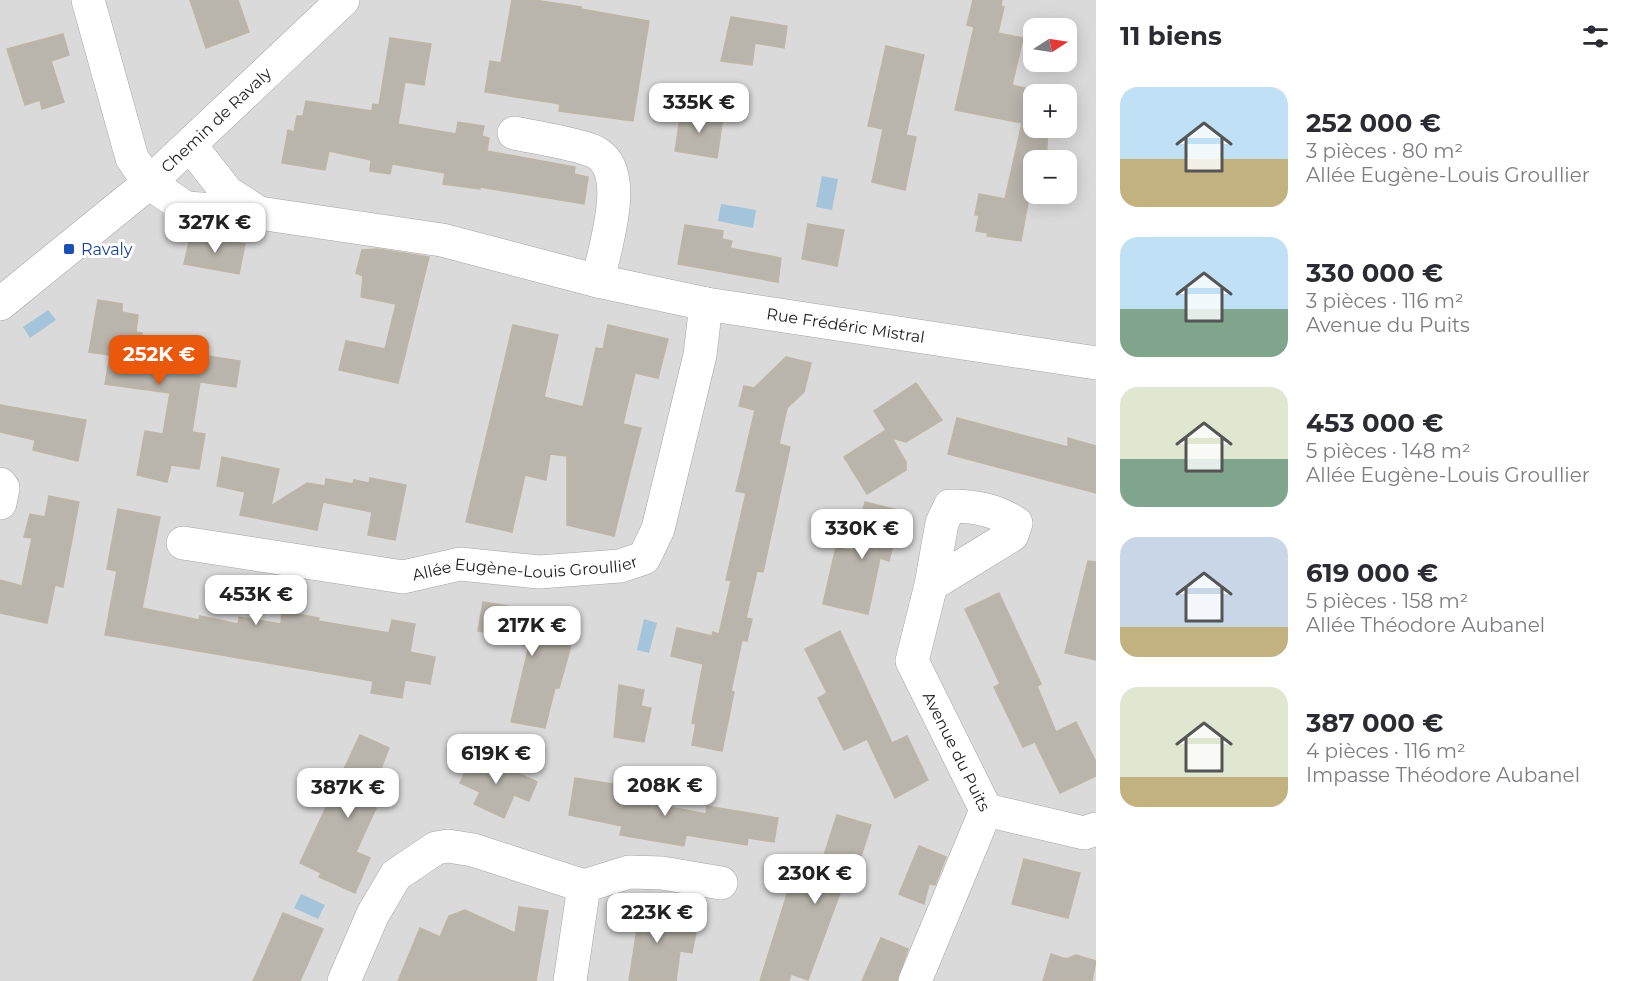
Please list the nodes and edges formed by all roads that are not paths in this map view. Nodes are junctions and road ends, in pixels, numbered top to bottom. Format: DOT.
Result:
graph roads {
  1 [pos="88,0"];
  2 [pos="344,0"];
  3 [pos="124,126"];
  4 [pos="514,133"];
  5 [pos="182,152"];
  6 [pos="149,183"];
  7 [pos="259,213"];
  8 [pos="598,281"];
  9 [pos="0,304"];
  10 [pos="706,304"];
  11 [pos="1096,363"];
  12 [pos="0,484"];
  13 [pos="0,503"];
  14 [pos="183,543"];
  15 [pos="931,585"];
  16 [pos="986,810"];
  17 [pos="1096,829"];
  18 [pos="721,883"];
  19 [pos="584,885"];
  20 [pos="344,981"];
  21 [pos="570,981"];
  22 [pos="915,981"];
  1 -- 3 [label="street"];
  2 -- 5 [label="street, Chemin de Ravaly"];
  3 -- 5 [label="street, Rue Frédéric Mistral"];
  3 -- 6 [label="street"];
  4 -- 8 [label="street"];
  5 -- 6 [label="street, Chemin de Ravaly"];
  5 -- 7 [label="street, Rue Frédéric Mistral"];
  6 -- 7 [label="street, Rue Frédéric Mistral"];
  6 -- 9 [label="street, Chemin de Ravaly"];
  7 -- 8 [label="street, Rue Frédéric Mistral"];
  8 -- 10 [label="street, Rue Frédéric Mistral"];
  10 -- 11 [label="street, Rue Frédéric Mistral"];
  10 -- 14 [label="street, Allée Eugène-Louis Groullier"];
  12 -- 13 [label="street"];
  15 -- 16 [label="street, Avenue du Puits"];
  16 -- 17 [label="street, Avenue du Puits"];
  16 -- 22 [label="street"];
  18 -- 19 [label="street"];
  19 -- 20 [label="street"];
  19 -- 21 [label="street"];
}
